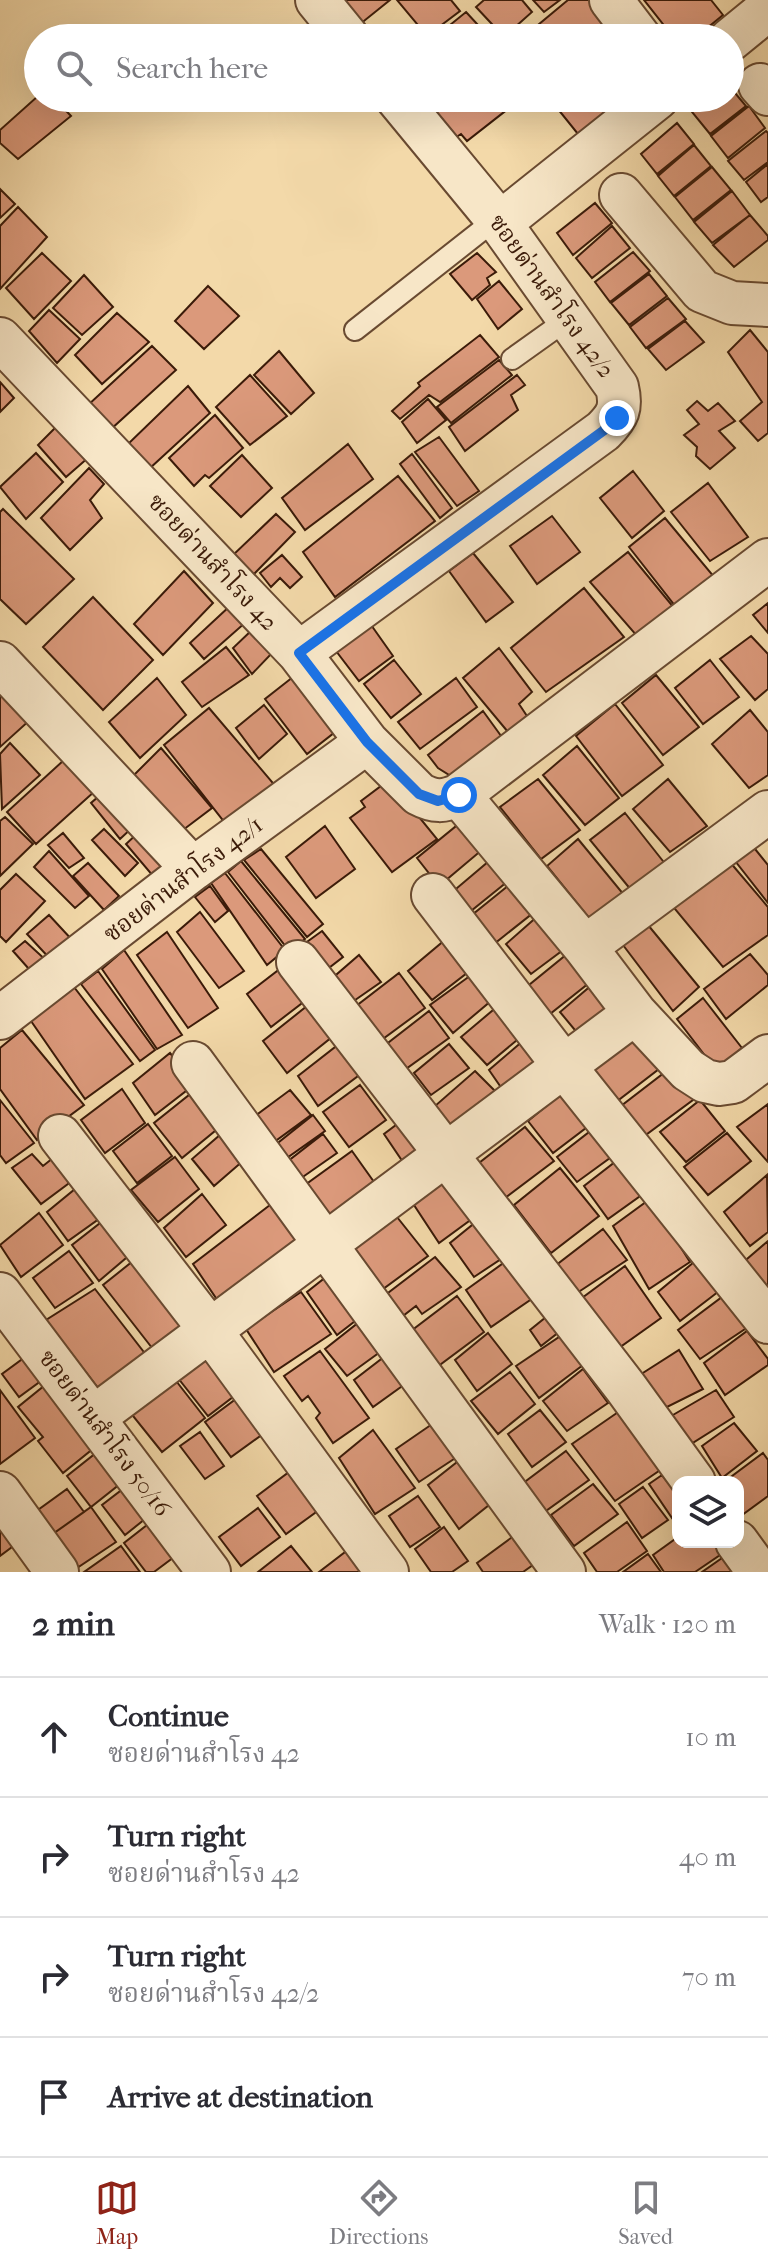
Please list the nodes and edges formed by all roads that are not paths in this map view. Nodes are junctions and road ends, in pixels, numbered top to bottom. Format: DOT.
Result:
graph roads {
  1 [pos="317,0"];
  2 [pos="611,0"];
  3 [pos="768,9"];
  4 [pos="337,24"];
  5 [pos="629,24"];
  6 [pos="744,29"];
  7 [pos="408,112"];
  8 [pos="639,112"];
  9 [pos="621,195"];
  10 [pos="498,221"];
  11 [pos="768,305"];
  12 [pos="568,319"];
  13 [pos="355,330"];
  14 [pos="0,339"];
  15 [pos="512,359"];
  16 [pos="768,560"];
  17 [pos="299,653"];
  18 [pos="0,663"];
  19 [pos="367,742"];
  20 [pos="459,795"];
  21 [pos="768,812"];
  22 [pos="193,869"];
  23 [pos="433,895"];
  24 [pos="585,947"];
  25 [pos="298,962"];
  26 [pos="8,998"];
  27 [pos="635,1013"];
  28 [pos="768,1056"];
  29 [pos="193,1063"];
  30 [pos="564,1066"];
  31 [pos="60,1136"];
  32 [pos="445,1155"];
  33 [pos="326,1245"];
  34 [pos="8,1320"];
  35 [pos="768,1322"];
  36 [pos="210,1330"];
  37 [pos="94,1417"];
  38 [pos="690,1476"];
  39 [pos="0,1493"];
  40 [pos="741,1548"];
  41 [pos="758,1571"];
  42 [pos="57,1572"];
  43 [pos="209,1572"];
  44 [pos="387,1572"];
  45 [pos="564,1572"];
  1 -- 4 [label="street"];
  2 -- 5 [label="street"];
  3 -- 6 [label="street"];
  7 -- 10 [label="street, ซอยด่านสำโรง 42/2"];
  8 -- 10 [label="street"];
  9 -- 11 [label="street"];
  10 -- 12 [label="street, ซอยด่านสำโรง 42/2"];
  10 -- 13 [label="lane"];
  12 -- 15 [label="lane"];
  12 -- 17 [label="street, ซอยด่านสำโรง 42/2"];
  14 -- 17 [label="street, ซอยด่านสำโรง 42"];
  16 -- 20 [label="street"];
  17 -- 19 [label="street, ซอยด่านสำโรง 42"];
  18 -- 22 [label="street"];
  19 -- 20 [label="street, ซอยด่านสำโรง 42"];
  19 -- 22 [label="street, ซอยด่านสำโรง 42/1"];
  20 -- 24 [label="street"];
  21 -- 24 [label="street"];
  22 -- 26 [label="street, ซอยด่านสำโรง 42/1"];
  23 -- 30 [label="street"];
  24 -- 27 [label="street"];
  25 -- 32 [label="street"];
  27 -- 28 [label="street"];
  27 -- 30 [label="street"];
  29 -- 33 [label="street"];
  30 -- 32 [label="street"];
  30 -- 35 [label="street"];
  31 -- 36 [label="street"];
  32 -- 33 [label="street"];
  32 -- 38 [label="street"];
  33 -- 36 [label="street"];
  33 -- 45 [label="street"];
  34 -- 37 [label="street, ซอยด่านสำโรง 50/16"];
  36 -- 37 [label="street"];
  36 -- 44 [label="street"];
  37 -- 43 [label="street, ซอยด่านสำโรง 50/16"];
  39 -- 42 [label="street"];
  40 -- 41 [label="street"];
}
